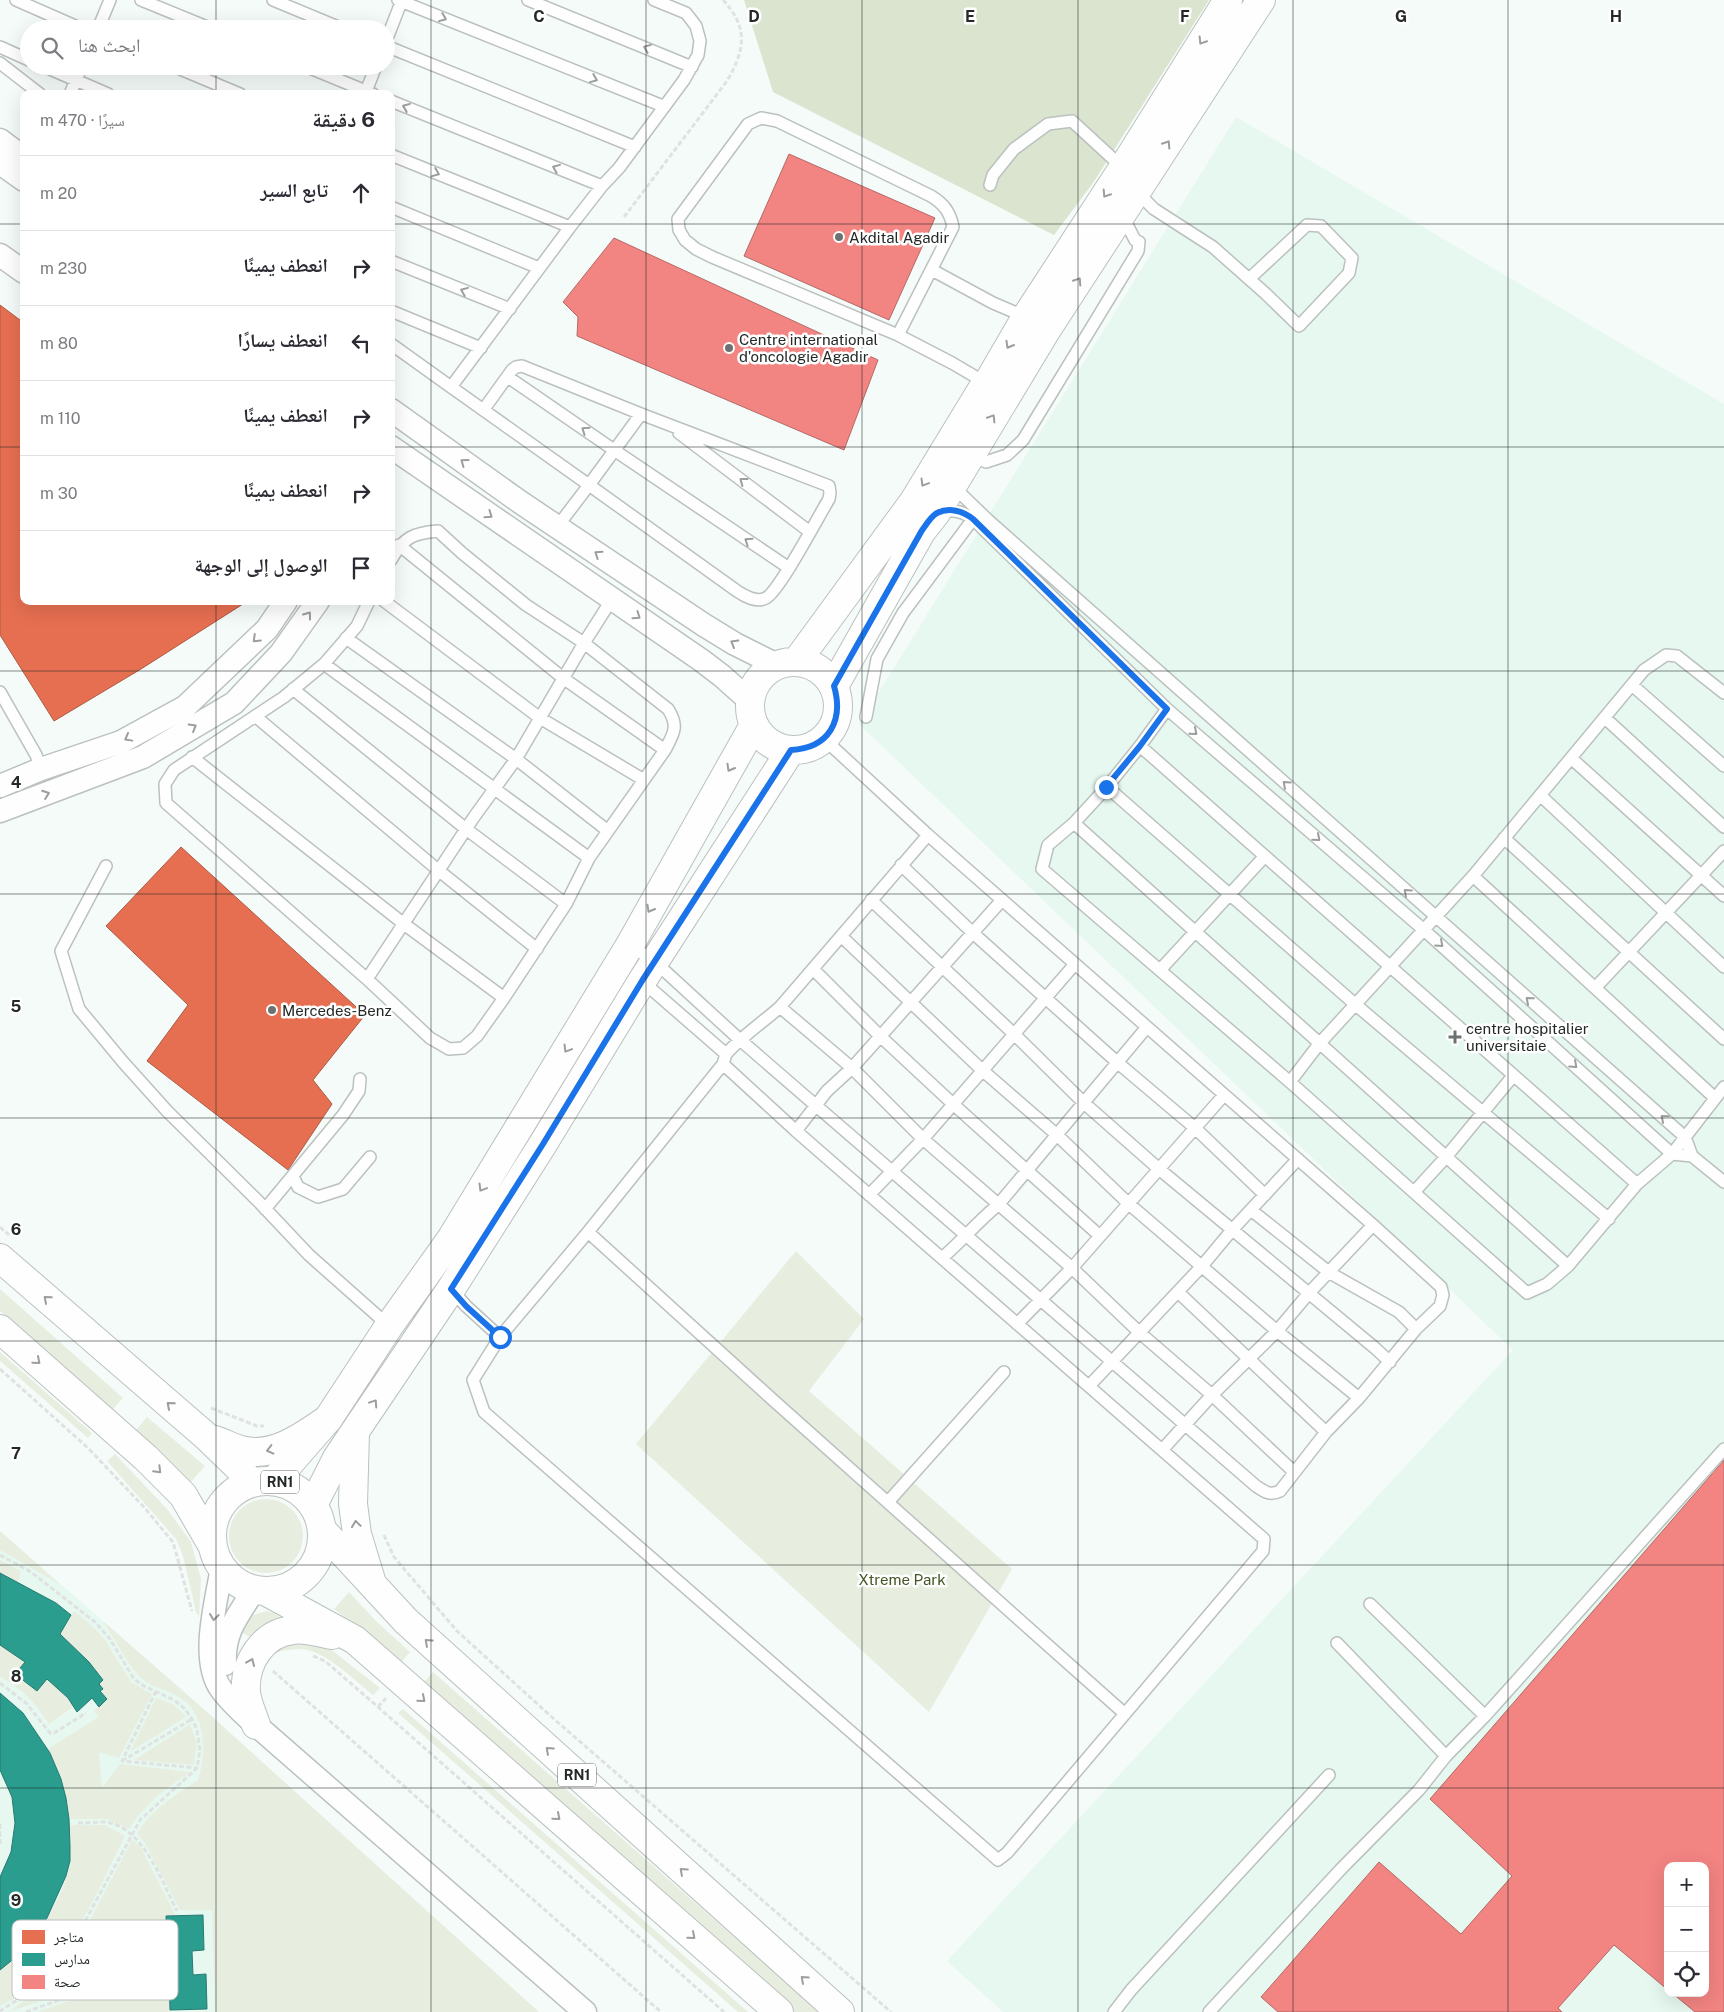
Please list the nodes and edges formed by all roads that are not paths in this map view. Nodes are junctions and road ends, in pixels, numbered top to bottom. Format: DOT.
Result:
graph roads {
  1 [pos="16,0"];
  2 [pos="110,0"];
  3 [pos="141,0"];
  4 [pos="272,0"];
  5 [pos="401,0"];
  6 [pos="528,0"];
  7 [pos="654,0"];
  8 [pos="1228,0"];
  9 [pos="1261,0"];
  10 [pos="62,20"];
  11 [pos="102,20"];
  12 [pos="190,20"];
  13 [pos="321,20"];
  14 [pos="394,20"];
  15 [pos="0,47"];
  16 [pos="395,50"];
  17 [pos="20,56"];
  18 [pos="0,63"];
  19 [pos="692,67"];
  20 [pos="63,75"];
  21 [pos="78,75"];
  22 [pos="194,75"];
  23 [pos="326,75"];
  24 [pos="373,75"];
  25 [pos="76,81"];
  26 [pos="35,90"];
  27 [pos="72,90"];
  28 [pos="98,90"];
  29 [pos="230,90"];
  30 [pos="361,90"];
  31 [pos="369,90"];
  32 [pos="395,103"];
  33 [pos="663,106"];
  34 [pos="0,140"];
  35 [pos="635,147"];
  36 [pos="20,155"];
  37 [pos="395,157"];
  38 [pos="0,162"];
  39 [pos="1122,168"];
  40 [pos="20,177"];
  41 [pos="990,185"];
  42 [pos="602,186"];
  43 [pos="1136,191"];
  44 [pos="395,209"];
  45 [pos="1122,214"];
  46 [pos="570,227"];
  47 [pos="0,255"];
  48 [pos="395,263"];
  49 [pos="539,268"];
  50 [pos="20,269"];
  51 [pos="932,270"];
  52 [pos="1249,280"];
  53 [pos="510,309"];
  54 [pos="395,313"];
  55 [pos="1037,323"];
  56 [pos="898,336"];
  57 [pos="395,347"];
  58 [pos="481,348"];
  59 [pos="508,377"];
  60 [pos="987,384"];
  61 [pos="451,387"];
  62 [pos="484,409"];
  63 [pos="395,413"];
  64 [pos="641,414"];
  65 [pos="668,425"];
  66 [pos="395,450"];
  67 [pos="614,450"];
  68 [pos="970,454"];
  69 [pos="953,484"];
  70 [pos="589,485"];
  71 [pos="936,513"];
  72 [pos="973,519"];
  73 [pos="557,527"];
  74 [pos="810,532"];
  75 [pos="400,546"];
  76 [pos="395,554"];
  77 [pos="1032,558"];
  78 [pos="789,568"];
  79 [pos="1023,568"];
  80 [pos="612,599"];
  81 [pos="283,605"];
  82 [pos="315,605"];
  83 [pos="367,605"];
  84 [pos="389,605"];
  85 [pos="346,638"];
  86 [pos="584,643"];
  87 [pos="787,663"];
  88 [pos="324,664"];
  89 [pos="563,678"];
  90 [pos="1632,685"];
  91 [pos="834,686"];
  92 [pos="293,690"];
  93 [pos="0,692"];
  94 [pos="1724,693"];
  95 [pos="1167,709"];
  96 [pos="752,713"];
  97 [pos="255,716"];
  98 [pos="866,717"];
  99 [pos="540,718"];
  100 [pos="1605,718"];
  101 [pos="824,739"];
  102 [pos="1140,746"];
  103 [pos="665,750"];
  104 [pos="791,750"];
  105 [pos="192,758"];
  106 [pos="1571,758"];
  107 [pos="516,759"];
  108 [pos="1724,766"];
  109 [pos="41,769"];
  110 [pos="644,780"];
  111 [pos="0,786"];
  112 [pos="1106,787"];
  113 [pos="493,788"];
  114 [pos="1540,795"];
  115 [pos="0,811"];
  116 [pos="1074,824"];
  117 [pos="1724,827"];
  118 [pos="466,829"];
  119 [pos="608,831"];
  120 [pos="928,835"];
  121 [pos="1504,838"];
  122 [pos="1724,851"];
  123 [pos="1265,856"];
  124 [pos="589,858"];
  125 [pos="902,865"];
  126 [pos="106,866"];
  127 [pos="438,870"];
  128 [pos="1473,876"];
  129 [pos="1702,876"];
  130 [pos="1229,894"];
  131 [pos="1724,896"];
  132 [pos="871,900"];
  133 [pos="1002,900"];
  134 [pos="566,904"];
  135 [pos="1666,912"];
  136 [pos="1436,918"];
  137 [pos="404,924"];
  138 [pos="1424,930"];
  139 [pos="1195,932"];
  140 [pos="973,933"];
  141 [pos="842,936"];
  142 [pos="630,945"];
  143 [pos="537,949"];
  144 [pos="1629,952"];
  145 [pos="1075,964"];
  146 [pos="1389,966"];
  147 [pos="942,967"];
  148 [pos="1724,967"];
  149 [pos="813,969"];
  150 [pos="1160,970"];
  151 [pos="648,971"];
  152 [pos="368,979"];
  153 [pos="1595,988"];
  154 [pos="504,998"];
  155 [pos="1046,998"];
  156 [pos="910,1002"];
  157 [pos="1356,1005"];
  158 [pos="780,1007"];
  159 [pos="1148,1027"];
  160 [pos="1014,1034"];
  161 [pos="880,1036"];
  162 [pos="739,1039"];
  163 [pos="1724,1039"];
  164 [pos="1319,1044"];
  165 [pos="725,1059"];
  166 [pos="1118,1063"];
  167 [pos="852,1068"];
  168 [pos="982,1070"];
  169 [pos="1514,1076"];
  170 [pos="360,1079"];
  171 [pos="1290,1082"];
  172 [pos="1724,1087"];
  173 [pos="1224,1095"];
  174 [pos="1715,1098"];
  175 [pos="1084,1103"];
  176 [pos="953,1104"];
  177 [pos="816,1105"];
  178 [pos="1483,1112"];
  179 [pos="1195,1128"];
  180 [pos="796,1131"];
  181 [pos="1057,1135"];
  182 [pos="1685,1137"];
  183 [pos="923,1139"];
  184 [pos="1672,1154"];
  185 [pos="1692,1156"];
  186 [pos="370,1157"];
  187 [pos="1446,1157"];
  188 [pos="1298,1159"];
  189 [pos="1028,1169"];
  190 [pos="1159,1169"];
  191 [pos="892,1171"];
  192 [pos="293,1176"];
  193 [pos="1724,1182"];
  194 [pos="1637,1184"];
  195 [pos="1414,1192"];
  196 [pos="869,1195"];
  197 [pos="1265,1195"];
  198 [pos="1129,1204"];
  199 [pos="998,1205"];
  200 [pos="265,1209"];
  201 [pos="1251,1210"];
  202 [pos="1609,1219"];
  203 [pos="1373,1225"];
  204 [pos="1232,1230"];
  205 [pos="588,1232"];
  206 [pos="967,1236"];
  207 [pos="1100,1236"];
  208 [pos="7,1249"];
  209 [pos="942,1258"];
  210 [pos="1202,1266"];
  211 [pos="1568,1266"];
  212 [pos="1072,1268"];
  213 [pos="1330,1273"];
  214 [pos="451,1289"];
  215 [pos="1178,1292"];
  216 [pos="1309,1293"];
  217 [pos="1040,1300"];
  218 [pos="1017,1324"];
  219 [pos="389,1326"];
  220 [pos="0,1329"];
  221 [pos="1416,1329"];
  222 [pos="1277,1331"];
  223 [pos="1140,1333"];
  224 [pos="500,1337"];
  225 [pos="1247,1359"];
  226 [pos="1113,1362"];
  227 [pos="1390,1362"];
  228 [pos="1004,1372"];
  229 [pos="1089,1386"];
  230 [pos="1212,1395"];
  231 [pos="1359,1398"];
  232 [pos="328,1419"];
  233 [pos="1186,1425"];
  234 [pos="355,1432"];
  235 [pos="1326,1432"];
  236 [pos="207,1437"];
  237 [pos="1724,1449"];
  238 [pos="1162,1450"];
  239 [pos="1294,1472"];
  240 [pos="262,1482"];
  241 [pos="888,1502"];
  242 [pos="313,1505"];
  243 [pos="322,1530"];
  244 [pos="217,1557"];
  245 [pos="374,1588"];
  246 [pos="261,1591"];
  247 [pos="1370,1604"];
  248 [pos="355,1640"];
  249 [pos="1337,1643"];
  250 [pos="1125,1714"];
  251 [pos="1485,1716"];
  252 [pos="248,1718"];
  253 [pos="1446,1756"];
  254 [pos="1329,1775"];
  255 [pos="1119,2010"];
  256 [pos="1213,2011"];
  257 [pos="585,2012"];
  258 [pos="779,2012"];
  259 [pos="840,2012"];
  1 -- 10 [label="lane"];
  2 -- 11 [label="lane"];
  3 -- 12 [label="lane"];
  4 -- 13 [label="lane"];
  5 -- 14 [label="lane"];
  5 -- 33 [label="lane, one-way"];
  19 -- 6 [label="lane, one-way"];
  7 -- 19 [label="lane"];
  8 -- 39 [label="main road, one-way"];
  43 -- 9 [label="main road, one-way"];
  15 -- 17 [label="lane"];
  16 -- 35 [label="lane"];
  18 -- 26 [label="lane"];
  19 -- 33 [label="lane"];
  20 -- 25 [label="lane"];
  21 -- 25 [label="lane"];
  22 -- 29 [label="lane"];
  23 -- 30 [label="lane"];
  24 -- 31 [label="lane"];
  25 -- 27 [label="lane"];
  25 -- 28 [label="lane"];
  42 -- 32 [label="lane, one-way"];
  33 -- 35 [label="lane"];
  34 -- 36 [label="street"];
  35 -- 42 [label="lane"];
  37 -- 46 [label="lane, one-way"];
  38 -- 40 [label="street"];
  39 -- 41 [label="lane"];
  39 -- 55 [label="main road, one-way"];
  42 -- 46 [label="lane"];
  43 -- 45 [label="main road"];
  43 -- 52 [label="lane"];
  44 -- 49 [label="lane"];
  55 -- 45 [label="main road, one-way"];
  45 -- 68 [label="lane"];
  46 -- 49 [label="lane"];
  47 -- 50 [label="street"];
  53 -- 48 [label="lane, one-way"];
  49 -- 53 [label="lane"];
  51 -- 55 [label="lane"];
  51 -- 56 [label="lane"];
  51 -- 56 [label="lane"];
  52 -- 52 [label="lane"];
  53 -- 58 [label="lane"];
  54 -- 58 [label="lane"];
  55 -- 60 [label="main road, one-way"];
  68 -- 55 [label="main road, one-way"];
  56 -- 60 [label="lane"];
  57 -- 61 [label="lane"];
  58 -- 61 [label="lane"];
  59 -- 62 [label="lane"];
  59 -- 64 [label="lane"];
  67 -- 59 [label="lane, one-way"];
  60 -- 87 [label="main road, one-way"];
  61 -- 62 [label="lane"];
  62 -- 70 [label="lane"];
  73 -- 63 [label="street, one-way"];
  64 -- 65 [label="lane"];
  64 -- 67 [label="lane"];
  74 -- 65 [label="lane, one-way"];
  65 -- 74 [label="lane"];
  66 -- 80 [label="street, one-way"];
  67 -- 70 [label="lane"];
  78 -- 67 [label="lane, one-way"];
  68 -- 69 [label="main road"];
  69 -- 71 [label="main road"];
  69 -- 77 [label="lane"];
  70 -- 73 [label="lane"];
  70 -- 78 [label="lane"];
  71 -- 72 [label="lane"];
  71 -- 91 [label="main road"];
  72 -- 79 [label="lane"];
  72 -- 98 [label="lane"];
  87 -- 73 [label="street, one-way"];
  74 -- 78 [label="lane"];
  75 -- 76 [label="lane"];
  75 -- 86 [label="lane"];
  75 -- 89 [label="lane"];
  77 -- 79 [label="lane"];
  136 -- 77 [label="lane, one-way"];
  79 -- 95 [label="lane"];
  80 -- 86 [label="lane"];
  80 -- 96 [label="street, one-way"];
  81 -- 109 [label="street, one-way"];
  115 -- 82 [label="street, one-way"];
  83 -- 85 [label="lane"];
  84 -- 99 [label="lane"];
  85 -- 88 [label="lane"];
  85 -- 107 [label="lane"];
  86 -- 89 [label="lane"];
  86 -- 103 [label="lane"];
  87 -- 91 [label="main road"];
  87 -- 96 [label="main road"];
  88 -- 92 [label="lane"];
  88 -- 113 [label="lane"];
  89 -- 99 [label="lane"];
  89 -- 103 [label="lane"];
  90 -- 94 [label="lane"];
  90 -- 100 [label="lane"];
  90 -- 108 [label="lane"];
  91 -- 101 [label="main road"];
  92 -- 97 [label="lane"];
  92 -- 118 [label="lane"];
  93 -- 109 [label="lane"];
  95 -- 102 [label="lane"];
  95 -- 138 [label="lane, one-way"];
  96 -- 104 [label="main road"];
  96 -- 142 [label="main road, one-way"];
  97 -- 105 [label="lane"];
  97 -- 127 [label="lane"];
  99 -- 107 [label="lane"];
  99 -- 110 [label="lane"];
  100 -- 106 [label="lane"];
  100 -- 117 [label="lane"];
  101 -- 104 [label="main road"];
  101 -- 120 [label="lane"];
  102 -- 112 [label="lane"];
  102 -- 123 [label="lane"];
  103 -- 110 [label="lane"];
  104 -- 151 [label="main road"];
  105 -- 137 [label="lane"];
  105 -- 152 [label="lane"];
  106 -- 114 [label="lane"];
  106 -- 129 [label="lane"];
  107 -- 113 [label="lane"];
  107 -- 119 [label="lane"];
  109 -- 111 [label="street"];
  110 -- 119 [label="lane"];
  112 -- 116 [label="lane"];
  112 -- 130 [label="lane"];
  113 -- 118 [label="lane"];
  113 -- 124 [label="lane"];
  114 -- 121 [label="lane"];
  114 -- 135 [label="lane"];
  116 -- 139 [label="lane"];
  116 -- 150 [label="lane"];
  118 -- 127 [label="lane"];
  118 -- 134 [label="lane"];
  119 -- 124 [label="lane"];
  120 -- 125 [label="lane"];
  120 -- 133 [label="lane"];
  121 -- 128 [label="lane"];
  121 -- 144 [label="lane"];
  122 -- 129 [label="lane"];
  123 -- 130 [label="lane"];
  123 -- 146 [label="lane"];
  124 -- 134 [label="lane"];
  125 -- 132 [label="lane"];
  125 -- 140 [label="lane"];
  126 -- 200 [label="lane"];
  127 -- 137 [label="lane"];
  127 -- 143 [label="lane"];
  128 -- 136 [label="lane"];
  128 -- 153 [label="lane"];
  129 -- 131 [label="lane"];
  129 -- 135 [label="lane"];
  130 -- 139 [label="lane"];
  130 -- 157 [label="lane"];
  132 -- 141 [label="lane"];
  132 -- 147 [label="lane"];
  133 -- 140 [label="lane"];
  133 -- 145 [label="lane"];
  134 -- 143 [label="lane"];
  135 -- 144 [label="lane"];
  135 -- 148 [label="lane"];
  136 -- 138 [label="lane"];
  182 -- 136 [label="lane, one-way"];
  137 -- 152 [label="lane"];
  137 -- 154 [label="lane"];
  138 -- 146 [label="lane"];
  138 -- 184 [label="lane, one-way"];
  139 -- 150 [label="lane"];
  139 -- 164 [label="lane"];
  140 -- 147 [label="lane"];
  140 -- 155 [label="lane"];
  141 -- 149 [label="lane"];
  141 -- 156 [label="lane"];
  142 -- 151 [label="lane"];
  142 -- 219 [label="main road, one-way"];
  143 -- 154 [label="lane"];
  144 -- 153 [label="lane"];
  144 -- 163 [label="lane"];
  145 -- 155 [label="lane"];
  145 -- 159 [label="lane"];
  146 -- 157 [label="lane"];
  146 -- 169 [label="lane"];
  147 -- 156 [label="lane"];
  147 -- 160 [label="lane"];
  149 -- 158 [label="lane"];
  149 -- 161 [label="lane"];
  150 -- 171 [label="lane"];
  151 -- 162 [label="lane"];
  151 -- 165 [label="lane"];
  151 -- 214 [label="main road"];
  152 -- 154 [label="lane"];
  153 -- 174 [label="lane"];
  155 -- 160 [label="lane"];
  155 -- 166 [label="lane"];
  156 -- 161 [label="lane"];
  156 -- 168 [label="lane"];
  157 -- 164 [label="lane"];
  157 -- 178 [label="lane"];
  158 -- 162 [label="lane"];
  158 -- 167 [label="lane"];
  159 -- 166 [label="lane"];
  159 -- 173 [label="lane"];
  160 -- 168 [label="lane"];
  160 -- 175 [label="lane"];
  161 -- 167 [label="lane"];
  161 -- 176 [label="lane"];
  162 -- 165 [label="lane"];
  162 -- 177 [label="lane"];
  164 -- 171 [label="lane"];
  164 -- 187 [label="lane"];
  165 -- 180 [label="lane"];
  165 -- 205 [label="lane"];
  166 -- 175 [label="lane"];
  166 -- 179 [label="lane"];
  167 -- 177 [label="lane"];
  167 -- 183 [label="lane"];
  168 -- 176 [label="lane"];
  168 -- 181 [label="lane"];
  169 -- 178 [label="lane"];
  169 -- 194 [label="lane"];
  170 -- 192 [label="lane"];
  171 -- 195 [label="lane"];
  172 -- 174 [label="lane"];
  173 -- 179 [label="lane"];
  173 -- 188 [label="lane"];
  174 -- 182 [label="lane"];
  175 -- 181 [label="lane"];
  175 -- 190 [label="lane"];
  176 -- 183 [label="lane"];
  176 -- 189 [label="lane"];
  177 -- 180 [label="lane"];
  177 -- 191 [label="lane"];
  178 -- 187 [label="lane"];
  178 -- 202 [label="lane"];
  179 -- 190 [label="lane"];
  179 -- 197 [label="lane"];
  180 -- 196 [label="lane"];
  181 -- 189 [label="lane"];
  181 -- 198 [label="lane"];
  182 -- 184 [label="lane"];
  182 -- 185 [label="lane"];
  183 -- 191 [label="lane"];
  183 -- 199 [label="lane"];
  184 -- 185 [label="lane"];
  184 -- 194 [label="lane"];
  185 -- 193 [label="lane"];
  186 -- 192 [label="lane"];
  187 -- 195 [label="lane"];
  187 -- 211 [label="lane"];
  188 -- 197 [label="lane"];
  188 -- 203 [label="lane"];
  189 -- 199 [label="lane"];
  189 -- 207 [label="lane"];
  190 -- 198 [label="lane"];
  190 -- 204 [label="lane"];
  191 -- 196 [label="lane"];
  191 -- 206 [label="lane"];
  192 -- 200 [label="lane"];
  194 -- 202 [label="lane"];
  195 -- 211 [label="lane"];
  196 -- 209 [label="lane"];
  197 -- 201 [label="lane"];
  198 -- 207 [label="lane"];
  198 -- 210 [label="lane"];
  199 -- 206 [label="lane"];
  199 -- 212 [label="lane"];
  200 -- 219 [label="lane"];
  201 -- 204 [label="lane"];
  201 -- 213 [label="lane"];
  202 -- 211 [label="lane"];
  203 -- 213 [label="lane"];
  203 -- 221 [label="lane"];
  204 -- 210 [label="lane"];
  204 -- 216 [label="lane"];
  205 -- 224 [label="lane"];
  205 -- 241 [label="lane"];
  206 -- 209 [label="lane"];
  206 -- 217 [label="lane"];
  207 -- 212 [label="lane"];
  236 -- 208 [label="main road, RN1, one-way"];
  209 -- 218 [label="lane"];
  210 -- 215 [label="lane"];
  210 -- 222 [label="lane"];
  212 -- 217 [label="lane"];
  212 -- 223 [label="lane"];
  213 -- 216 [label="lane"];
  213 -- 221 [label="lane"];
  214 -- 224 [label="lane"];
  234 -- 214 [label="main road, one-way"];
  215 -- 223 [label="lane"];
  215 -- 225 [label="lane"];
  216 -- 222 [label="lane"];
  216 -- 227 [label="lane"];
  217 -- 218 [label="lane"];
  217 -- 226 [label="lane"];
  218 -- 229 [label="lane"];
  219 -- 232 [label="main road"];
  220 -- 244 [label="main road, one-way"];
  221 -- 227 [label="lane"];
  222 -- 225 [label="lane"];
  222 -- 231 [label="lane"];
  223 -- 226 [label="lane"];
  223 -- 230 [label="lane"];
  224 -- 250 [label="lane"];
  225 -- 230 [label="lane"];
  225 -- 235 [label="lane"];
  226 -- 229 [label="lane"];
  226 -- 233 [label="lane"];
  227 -- 231 [label="lane"];
  228 -- 241 [label="lane"];
  229 -- 238 [label="lane"];
  230 -- 233 [label="lane"];
  230 -- 239 [label="lane"];
  231 -- 235 [label="lane"];
  232 -- 236 [label="main road, one-way"];
  232 -- 240 [label="main road"];
  233 -- 238 [label="lane"];
  233 -- 239 [label="lane"];
  234 -- 242 [label="main road"];
  245 -- 234 [label="main road, one-way"];
  235 -- 239 [label="lane"];
  236 -- 240 [label="main road, RN1"];
  237 -- 251 [label="lane"];
  238 -- 250 [label="lane"];
  240 -- 242 [label="main road, RN1"];
  240 -- 244 [label="main road, RN1"];
  241 -- 250 [label="lane"];
  242 -- 243 [label="main road, RN1"];
  243 -- 245 [label="main road, RN1"];
  243 -- 246 [label="main road, RN1"];
  244 -- 246 [label="main road"];
  244 -- 252 [label="street, one-way"];
  259 -- 245 [label="main road, RN1, one-way"];
  246 -- 248 [label="main road"];
  246 -- 252 [label="street"];
  247 -- 251 [label="lane"];
  252 -- 248 [label="main road, one-way"];
  248 -- 258 [label="main road, one-way"];
  249 -- 253 [label="lane"];
  251 -- 253 [label="lane"];
  252 -- 257 [label="street"];
  253 -- 256 [label="lane"];
  254 -- 255 [label="lane"];
}
